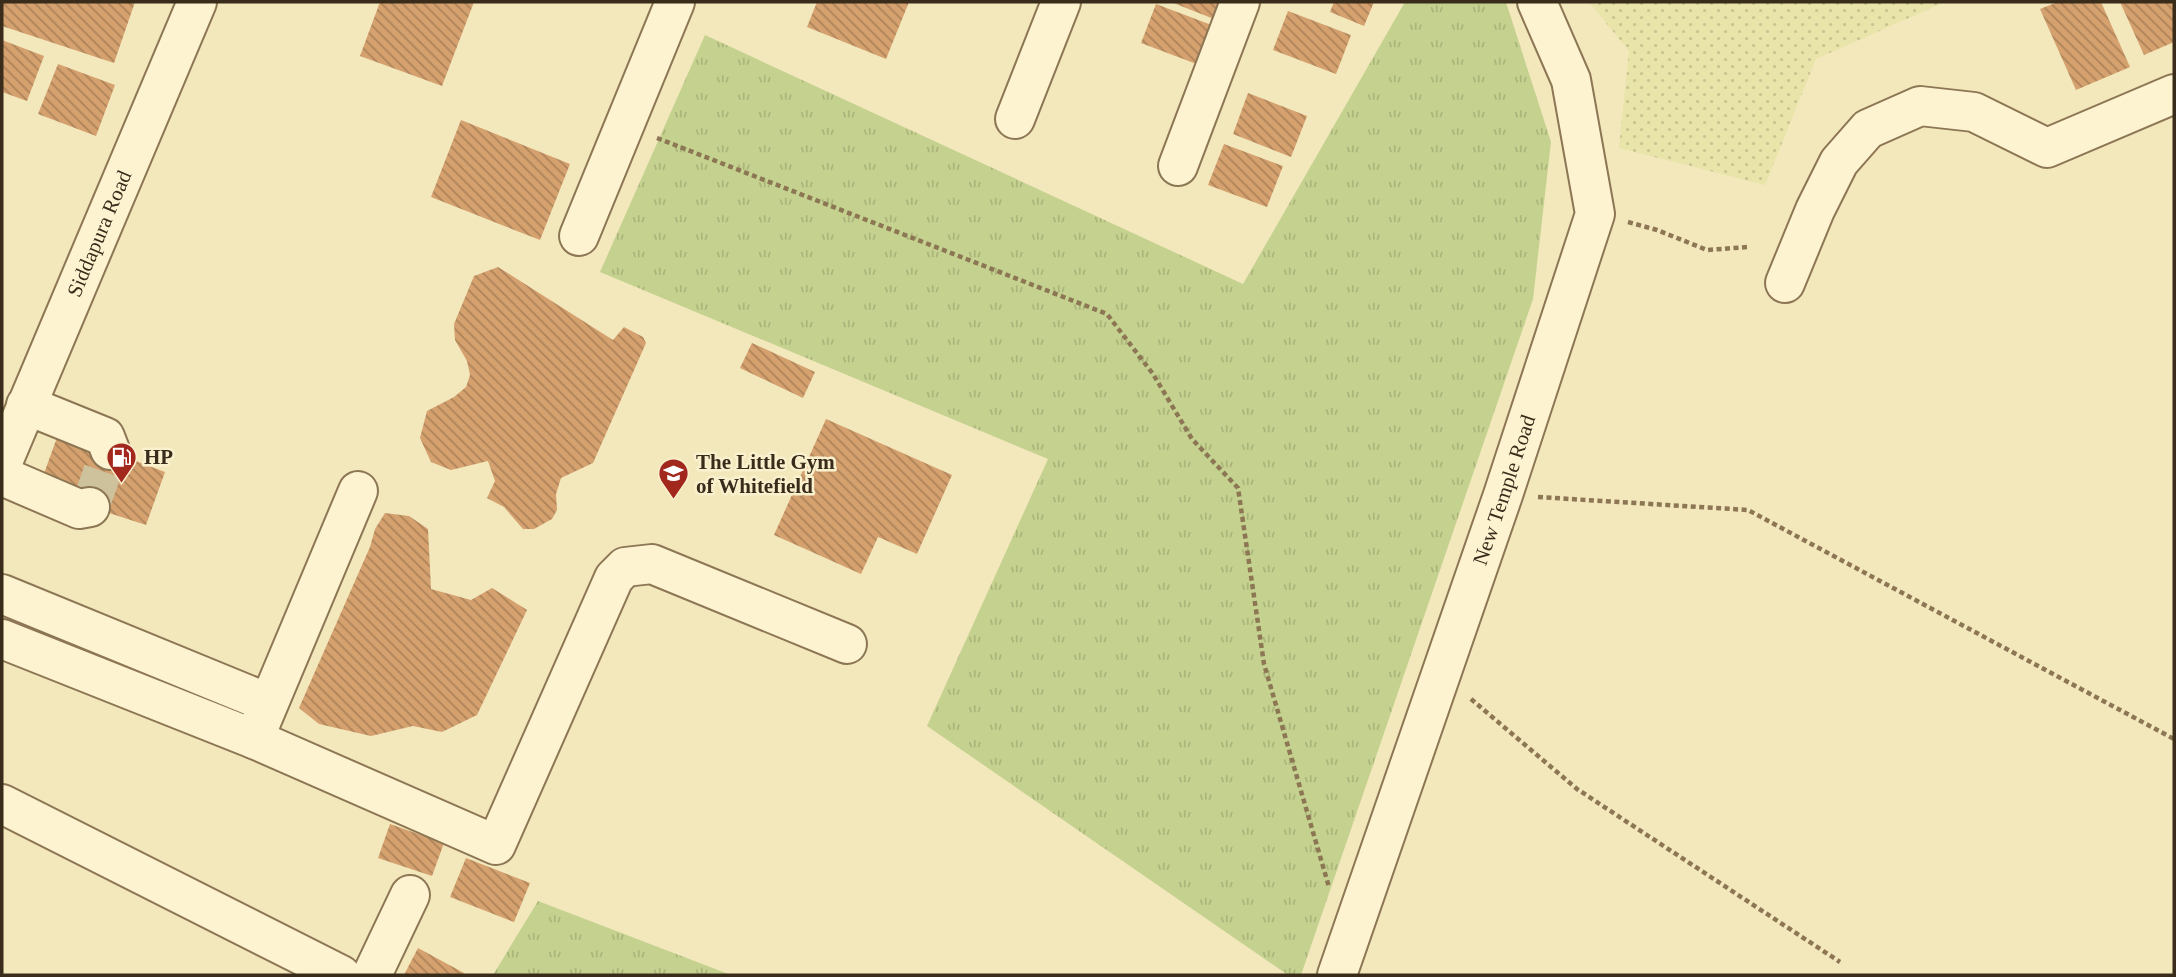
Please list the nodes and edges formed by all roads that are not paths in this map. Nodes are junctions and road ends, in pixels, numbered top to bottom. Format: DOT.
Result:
graph roads {
  1 [pos="197,2"];
  2 [pos="675,2"];
  3 [pos="1061,2"];
  4 [pos="1240,2"];
  5 [pos="1537,2"];
  6 [pos="2174,94"];
  7 [pos="1014,119"];
  8 [pos="1178,166"];
  9 [pos="579,236"];
  10 [pos="1785,283"];
  11 [pos="26,405"];
  12 [pos="110,450"];
  13 [pos="2,464"];
  14 [pos="2,475"];
  15 [pos="358,491"];
  16 [pos="90,507"];
  17 [pos="2,594"];
  18 [pos="2,639"];
  19 [pos="847,644"];
  20 [pos="268,703"];
  21 [pos="254,739"];
  22 [pos="2,804"];
  23 [pos="410,895"];
  24 [pos="341,975"];
  25 [pos="372,975"];
  26 [pos="1337,975"];
  1 -- 11 [label="street, Siddapura Road"];
  2 -- 9 [label="street"];
  3 -- 7 [label="street"];
  4 -- 8 [label="street"];
  5 -- 26 [label="street, New Temple Road"];
  6 -- 10 [label="street"];
  11 -- 12 [label="street"];
  11 -- 13 [label="street, Siddapura Road"];
  14 -- 16 [label="street"];
  15 -- 20 [label="street"];
  17 -- 20 [label="street"];
  18 -- 21 [label="street"];
  19 -- 21 [label="street"];
  20 -- 21 [label="street"];
  22 -- 24 [label="street"];
  23 -- 25 [label="street"];
}
